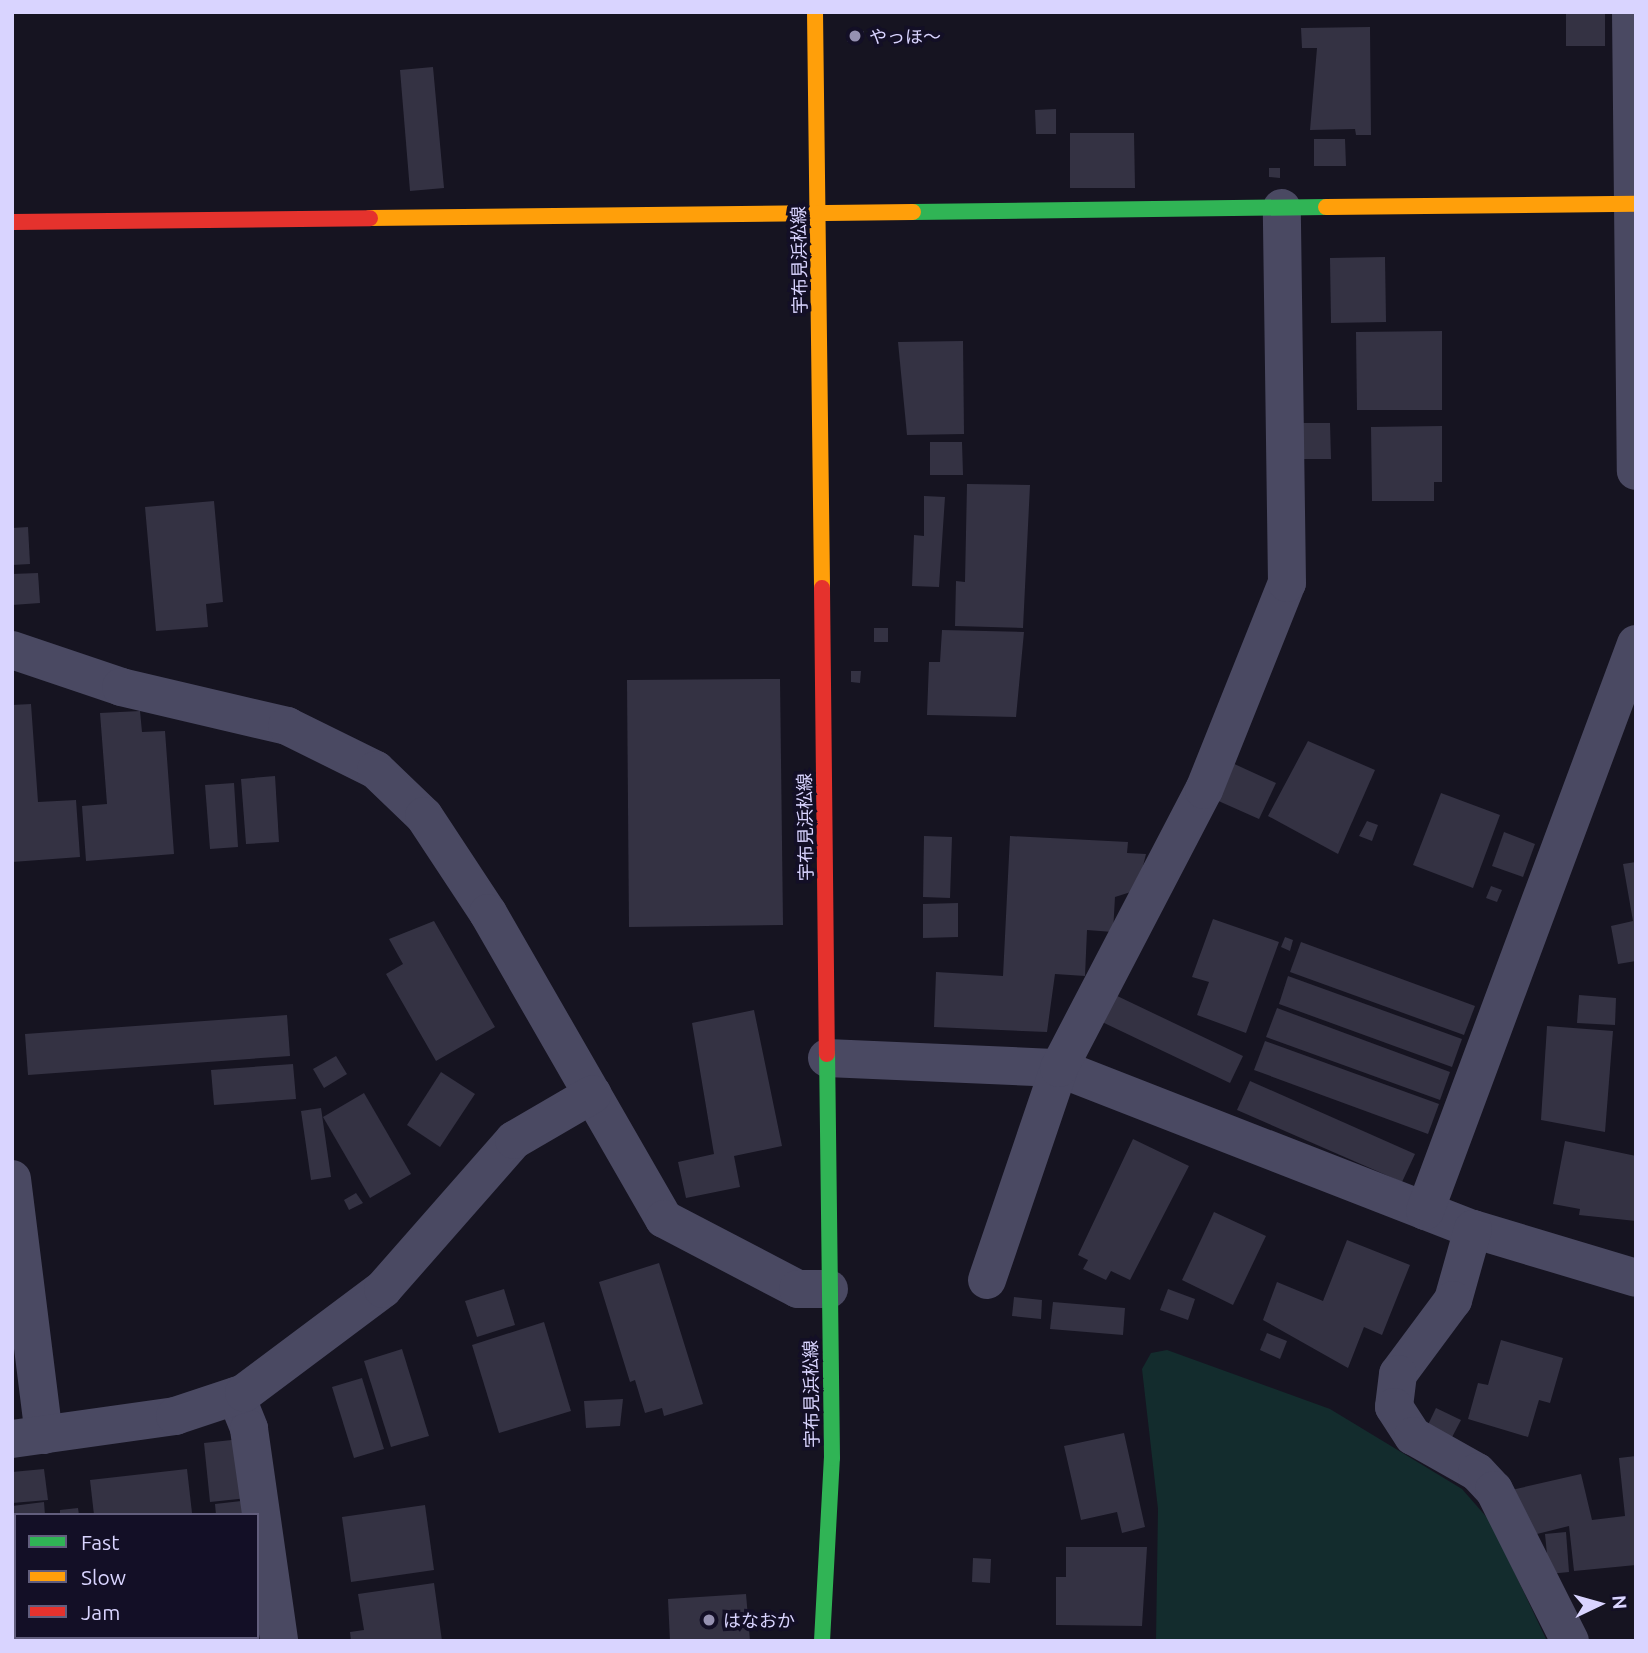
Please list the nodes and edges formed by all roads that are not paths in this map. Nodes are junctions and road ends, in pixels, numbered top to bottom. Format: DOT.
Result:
graph roads {
  1 [pos="816,12"];
  2 [pos="1631,12"];
  3 [pos="1634,204"];
  4 [pos="1282,208"];
  5 [pos="817,213"];
  6 [pos="12,222"];
  7 [pos="1636,471"];
  8 [pos="1636,644"];
  9 [pos="12,650"];
  10 [pos="827,1058"];
  11 [pos="1059,1068"];
  12 [pos="593,1094"];
  13 [pos="12,1179"];
  14 [pos="1425,1211"];
  15 [pos="1473,1229"];
  16 [pos="1636,1278"];
  17 [pos="987,1280"];
  18 [pos="829,1289"];
  19 [pos="236,1396"];
  20 [pos="28,1437"];
  21 [pos="279,1641"];
  22 [pos="822,1641"];
  23 [pos="1570,1641"];
  1 -- 5 [label="main road, 宇布見浜松線"];
  2 -- 3 [label="street"];
  3 -- 4 [label="main road"];
  3 -- 7 [label="street"];
  4 -- 5 [label="main road"];
  4 -- 11 [label="street"];
  5 -- 6 [label="main road"];
  5 -- 10 [label="main road, 宇布見浜松線"];
  8 -- 14 [label="street"];
  9 -- 12 [label="street"];
  10 -- 11 [label="street"];
  10 -- 18 [label="main road, 宇布見浜松線"];
  11 -- 14 [label="street"];
  11 -- 17 [label="street"];
  12 -- 18 [label="street"];
  12 -- 19 [label="street"];
  13 -- 20 [label="street"];
  14 -- 15 [label="street"];
  15 -- 16 [label="street"];
  15 -- 23 [label="street"];
  18 -- 22 [label="main road, 宇布見浜松線"];
  19 -- 20 [label="street"];
  19 -- 21 [label="street"];
}
